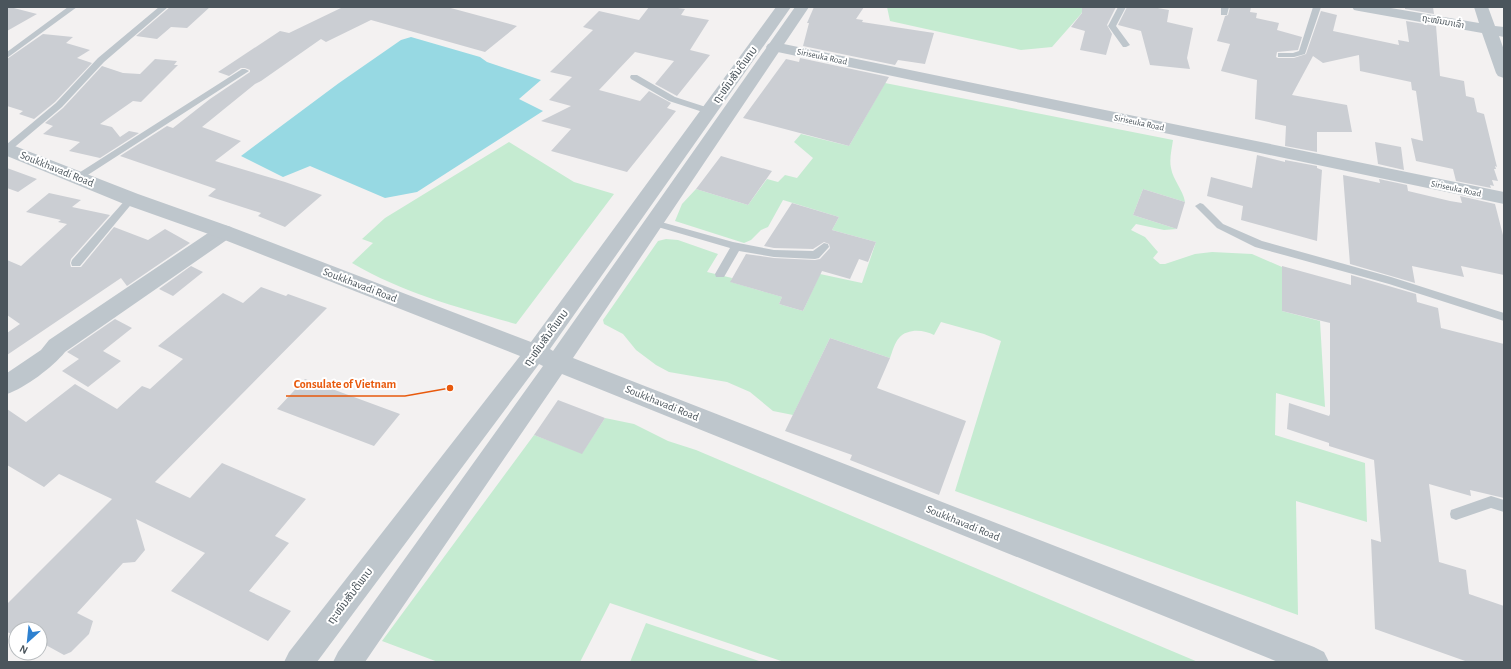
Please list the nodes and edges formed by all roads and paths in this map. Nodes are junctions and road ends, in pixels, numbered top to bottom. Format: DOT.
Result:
graph roads {
  1 [pos="58,7"];
  2 [pos="164,7"];
  3 [pos="784,7"];
  4 [pos="802,7"];
  5 [pos="1122,7"];
  6 [pos="1317,7"];
  7 [pos="1359,7"];
  8 [pos="1481,7"];
  9 [pos="71,8"];
  10 [pos="1488,29"];
  11 [pos="1504,32"];
  12 [pos="1126,45"];
  13 [pos="774,47"];
  14 [pos="1281,54"];
  15 [pos="7,56"];
  16 [pos="245,71"];
  17 [pos="1504,73"];
  18 [pos="634,77"];
  19 [pos="709,111"];
  20 [pos="7,149"];
  21 [pos="77,178"];
  22 [pos="1504,198"];
  23 [pos="131,199"];
  24 [pos="1200,206"];
  25 [pos="654,223"];
  26 [pos="224,232"];
  27 [pos="736,246"];
  28 [pos="824,247"];
  29 [pos="76,262"];
  30 [pos="720,274"];
  31 [pos="1504,317"];
  32 [pos="535,353"];
  33 [pos="558,362"];
  34 [pos="7,386"];
  35 [pos="1504,506"];
  36 [pos="1456,514"];
  37 [pos="299,662"];
  38 [pos="348,662"];
  39 [pos="1314,662"];
  1 -- 9 [label="lane"];
  2 -- 20 [label="lane"];
  3 -- 19 [label="street, ຖະໜົນສັນຕິພາບ"];
  4 -- 13 [label="street, ຖະໜົນສັນຕິພາບ"];
  5 -- 12 [label="lane"];
  6 -- 14 [label="lane"];
  7 -- 10 [label="street, ຖະໜົນນາເລົ່າ"];
  8 -- 10 [label="street"];
  9 -- 15 [label="lane"];
  10 -- 11 [label="street, ຖະໜົນນາເລົ່າ"];
  10 -- 17 [label="street"];
  13 -- 22 [label="street, Siriseuka Road"];
  13 -- 25 [label="street, ຖະໜົນສັນຕິພາບ"];
  16 -- 21 [label="lane"];
  18 -- 19 [label="lane"];
  19 -- 32 [label="street, ຖະໜົນສັນຕິພາບ"];
  20 -- 21 [label="street, Soukkhavadi Road"];
  21 -- 23 [label="street, Soukkhavadi Road"];
  23 -- 26 [label="street, Soukkhavadi Road"];
  23 -- 29 [label="lane"];
  24 -- 31 [label="lane"];
  25 -- 27 [label="lane"];
  25 -- 33 [label="street, ຖະໜົນສັນຕິພາບ"];
  26 -- 32 [label="street, Soukkhavadi Road"];
  26 -- 34 [label="street"];
  27 -- 28 [label="lane"];
  27 -- 30 [label="lane"];
  32 -- 33 [label="street, Soukkhavadi Road"];
  32 -- 37 [label="street, ຖະໜົນສັນຕິພາບ"];
  33 -- 38 [label="street, ຖະໜົນສັນຕິພາບ"];
  33 -- 39 [label="street, Soukkhavadi Road"];
  35 -- 36 [label="lane"];
}
